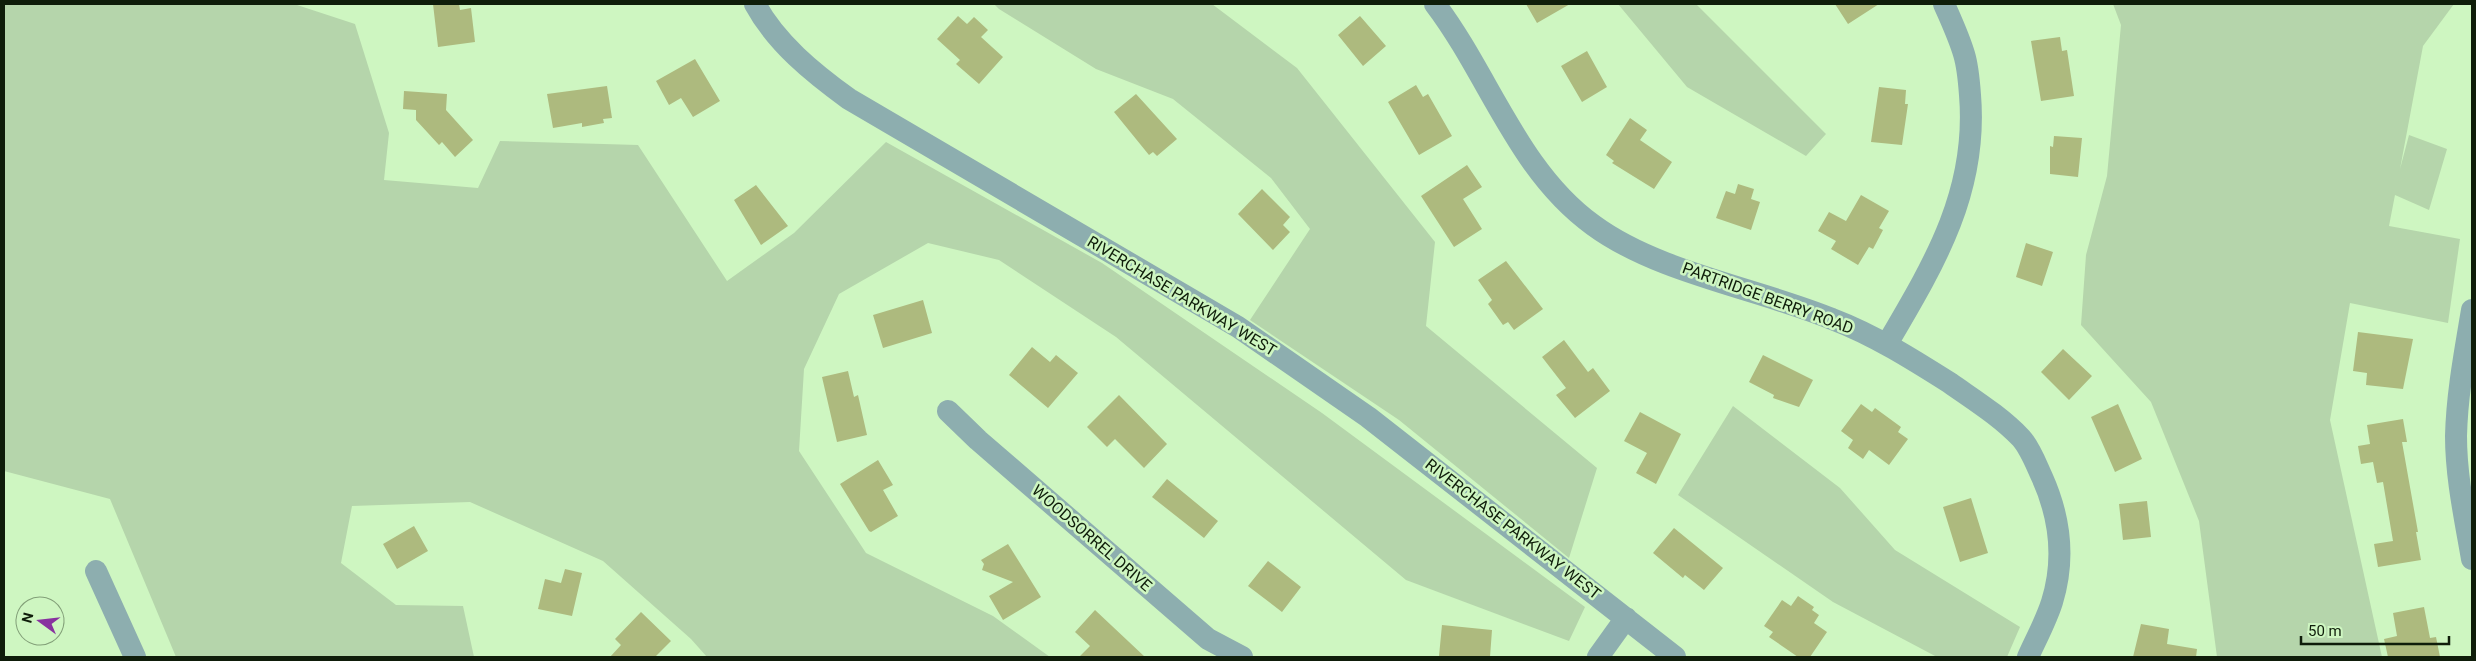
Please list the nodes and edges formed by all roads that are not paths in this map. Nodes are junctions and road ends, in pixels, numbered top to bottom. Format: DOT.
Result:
graph roads {
  1 [pos="755,4"];
  2 [pos="1435,4"];
  3 [pos="1944,4"];
  4 [pos="2472,310"];
  5 [pos="1887,344"];
  6 [pos="948,411"];
  7 [pos="2472,559"];
  8 [pos="96,571"];
  9 [pos="1626,618"];
  10 [pos="135,657"];
  11 [pos="1242,657"];
  12 [pos="1598,657"];
  13 [pos="1675,657"];
  14 [pos="2028,657"];
  1 -- 9 [label="street, RIVERCHASE PARKWAY WEST"];
  2 -- 5 [label="street, PARTRIDGE BERRY ROAD"];
  3 -- 5 [label="street"];
  4 -- 7 [label="street"];
  5 -- 14 [label="street, PARTRIDGE BERRY ROAD"];
  6 -- 11 [label="street, WOODSORREL DRIVE"];
  8 -- 10 [label="street"];
  9 -- 12 [label="street"];
  9 -- 13 [label="street, RIVERCHASE PARKWAY WEST"];
}
